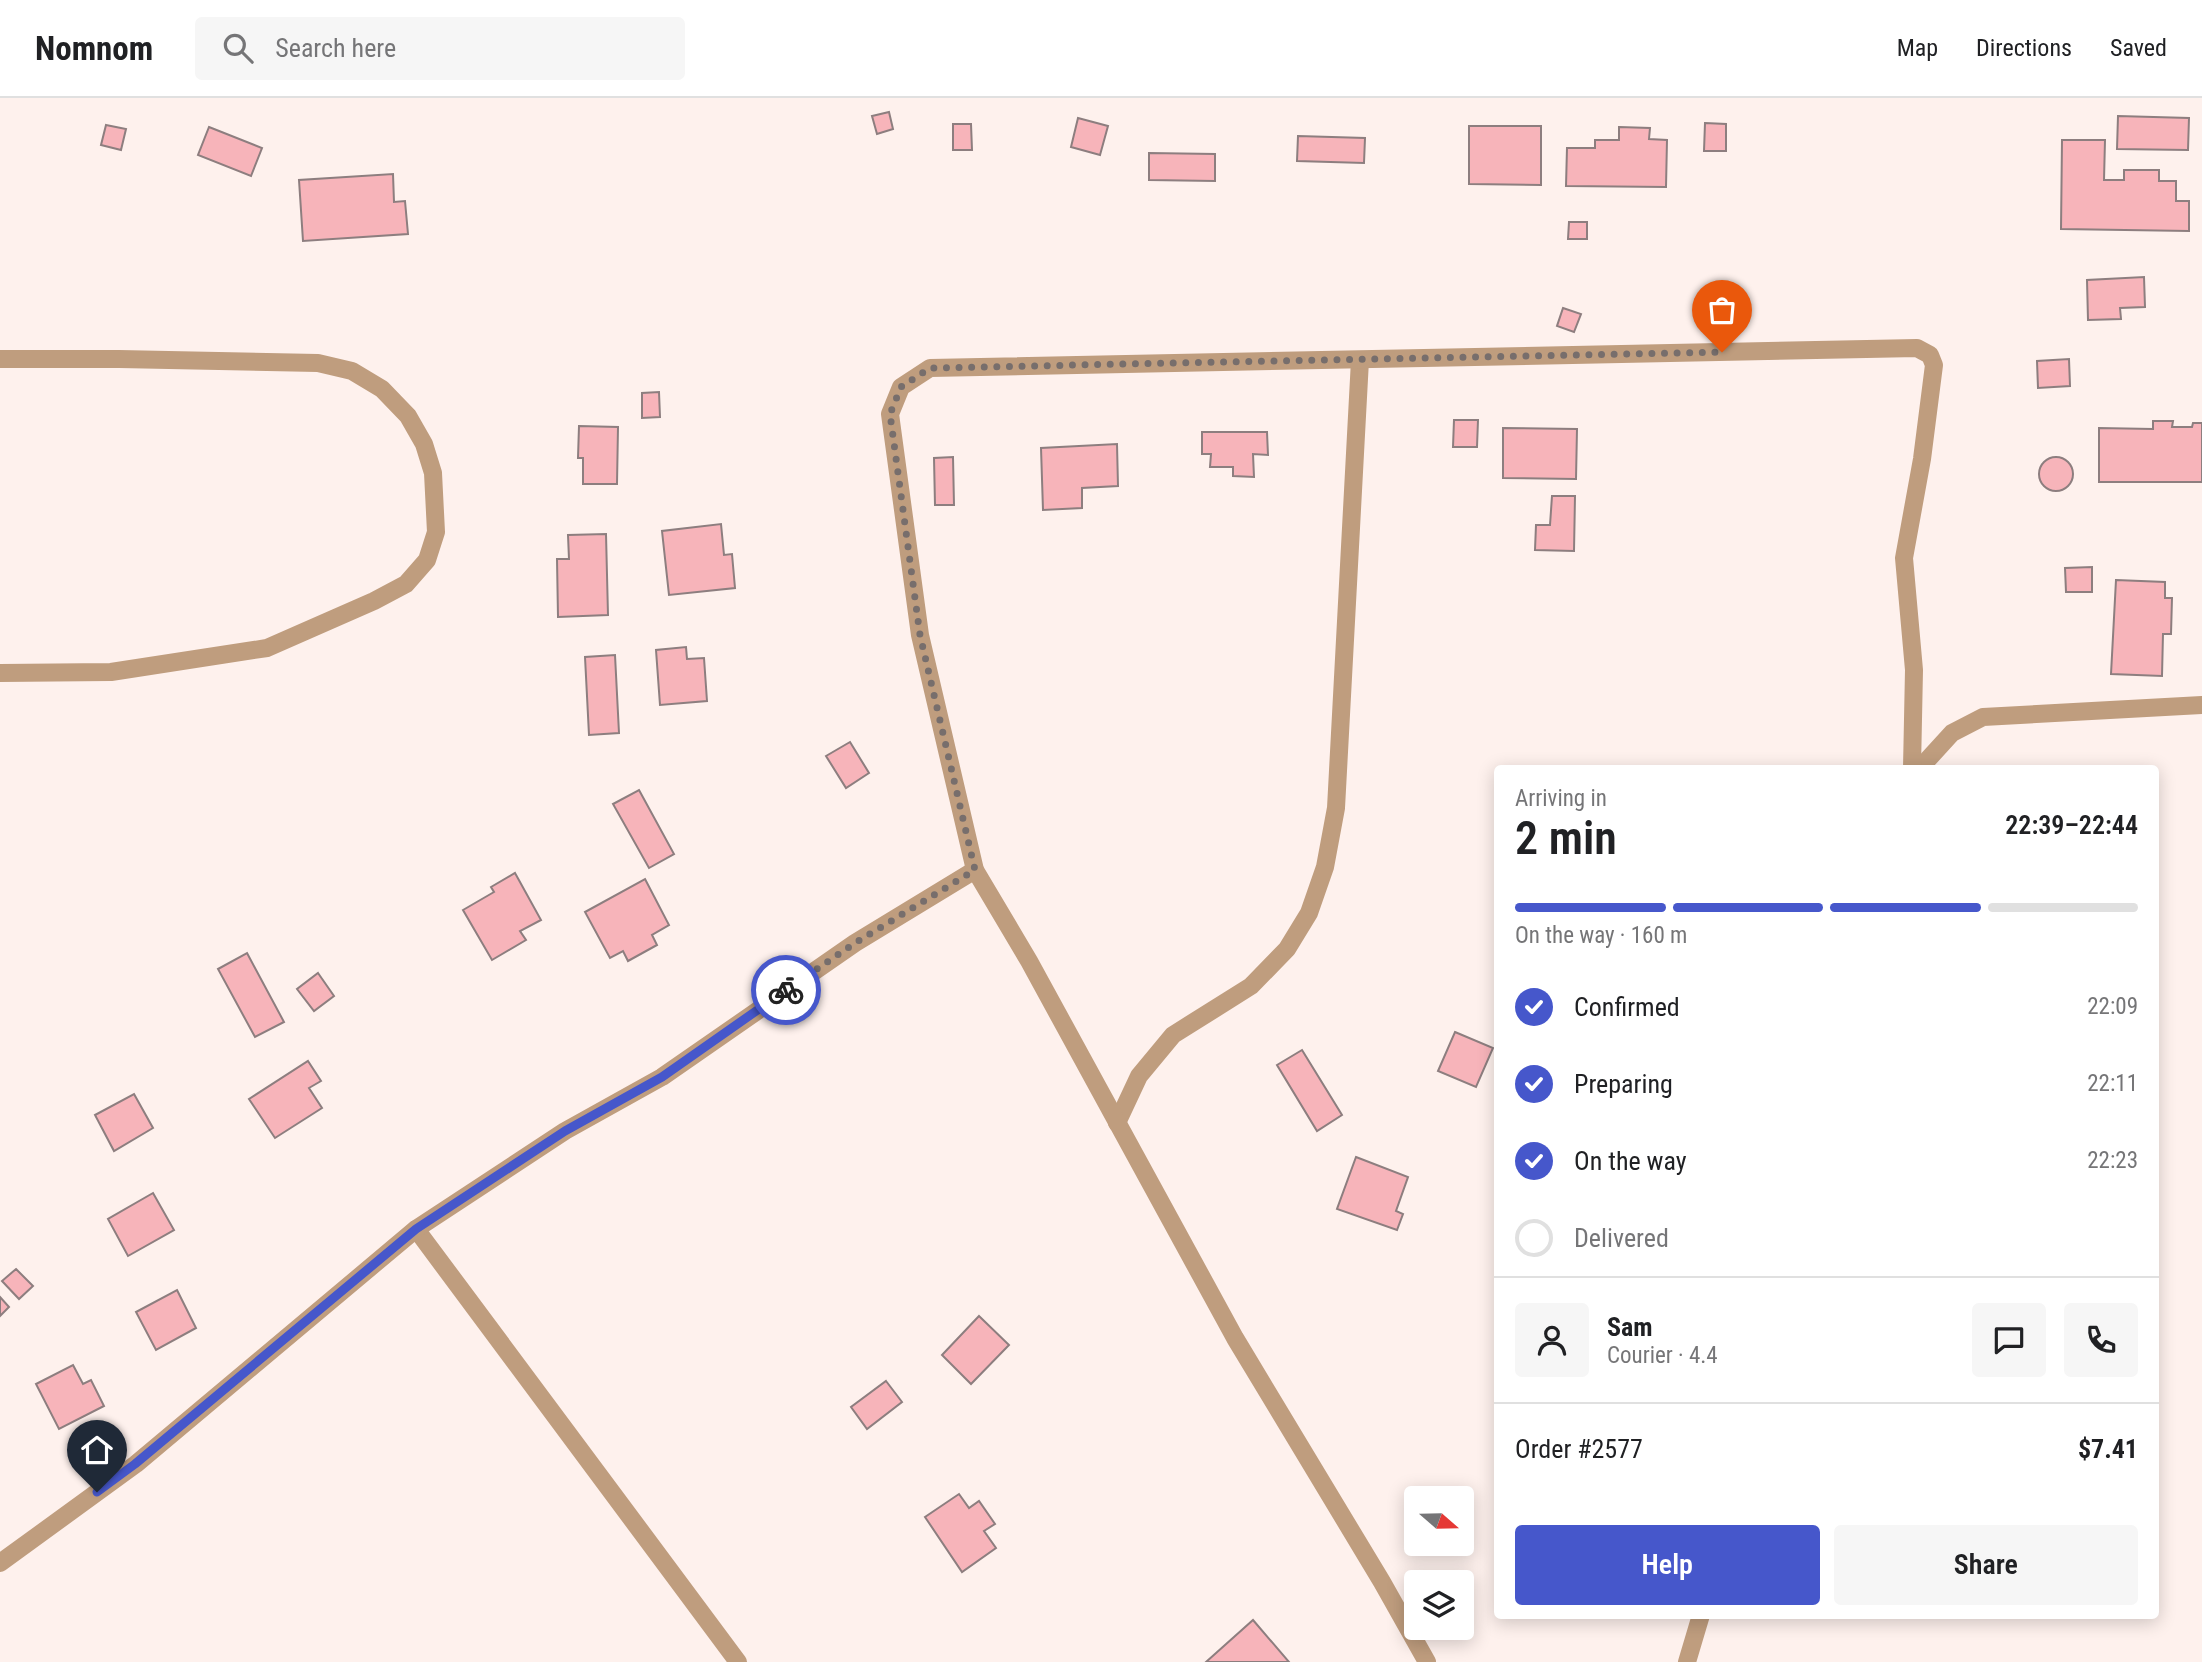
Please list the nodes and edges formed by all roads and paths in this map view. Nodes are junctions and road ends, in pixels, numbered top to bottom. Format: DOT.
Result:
graph roads {
  1 [pos="0,359"];
  2 [pos="1360,360"];
  3 [pos="0,673"];
  4 [pos="2202,705"];
  5 [pos="1912,765"];
  6 [pos="1923,765"];
  7 [pos="975,870"];
  8 [pos="1117,1123"];
  9 [pos="416,1229"];
  10 [pos="0,1563"];
  11 [pos="1700,1619"];
  12 [pos="738,1662"];
  13 [pos="1427,1662"];
  14 [pos="1687,1662"];
  1 -- 3 [label="street"];
  2 -- 5 [label="street"];
  2 -- 7 [label="street"];
  2 -- 8 [label="street"];
  4 -- 6 [label="street"];
  7 -- 8 [label="street"];
  7 -- 9 [label="street"];
  8 -- 13 [label="street"];
  9 -- 10 [label="street"];
  9 -- 12 [label="street"];
  11 -- 14 [label="street"];
}
